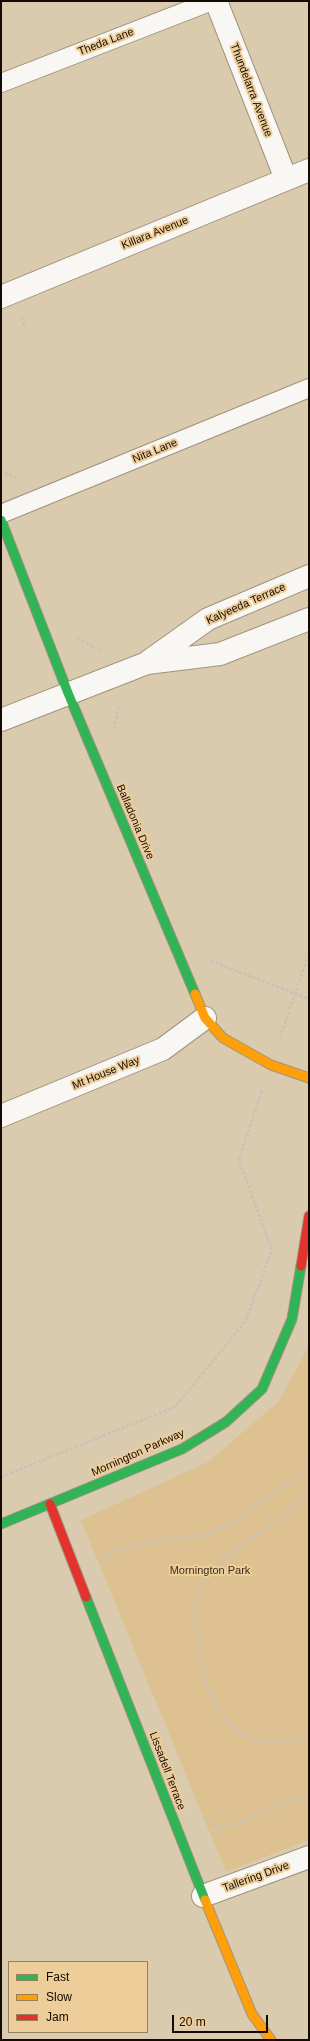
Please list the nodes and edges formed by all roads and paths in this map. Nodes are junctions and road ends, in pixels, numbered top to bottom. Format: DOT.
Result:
graph roads {
  1 [pos="212,1"];
  2 [pos="216,1"];
  3 [pos="1,83"];
  4 [pos="309,170"];
  5 [pos="286,179"];
  6 [pos="1,297"];
  7 [pos="309,388"];
  8 [pos="4,473"];
  9 [pos="38,499"];
  10 [pos="1,514"];
  11 [pos="1,520"];
  12 [pos="309,576"];
  13 [pos="309,619"];
  14 [pos="75,637"];
  15 [pos="147,663"];
  16 [pos="114,676"];
  17 [pos="68,693"];
  18 [pos="1,720"];
  19 [pos="113,734"];
  20 [pos="309,957"];
  21 [pos="208,959"];
  22 [pos="295,994"];
  23 [pos="309,999"];
  24 [pos="205,1018"];
  25 [pos="271,1064"];
  26 [pos="309,1078"];
  27 [pos="1,1116"];
  28 [pos="309,1216"];
  29 [pos="309,1468"];
  30 [pos="1,1477"];
  31 [pos="309,1492"];
  32 [pos="50,1504"];
  33 [pos="1,1524"];
  34 [pos="108,1554"];
  35 [pos="105,1568"];
  36 [pos="77,1574"];
  37 [pos="309,1739"];
  38 [pos="309,1794"];
  39 [pos="203,1818"];
  40 [pos="309,1857"];
  41 [pos="203,1896"];
  42 [pos="271,2040"];
  1 -- 3 [label="lane, Theda Lane"];
  2 -- 5 [label="street, Thundelarra Avenue"];
  4 -- 5 [label="street, Killara Avenue"];
  5 -- 6 [label="street, Killara Avenue"];
  7 -- 9 [label="lane, Nita Lane"];
  8 -- 9 [label="path"];
  9 -- 10 [label="lane, Nita Lane"];
  11 -- 17 [label="street, Balladonia Drive"];
  12 -- 15 [label="street, Kalyeeda Terrace"];
  13 -- 15 [label="street, Kalyeeda Terrace"];
  14 -- 16 [label="path"];
  15 -- 16 [label="street, Kalyeeda Terrace"];
  16 -- 17 [label="street, Kalyeeda Terrace"];
  16 -- 19 [label="path"];
  17 -- 18 [label="street, Kalyeeda Terrace"];
  17 -- 24 [label="street, Balladonia Drive"];
  20 -- 22 [label="path"];
  21 -- 22 [label="path"];
  22 -- 23 [label="path"];
  22 -- 25 [label="path"];
  24 -- 25 [label="street, Balladonia Drive"];
  24 -- 27 [label="street, Mt House Way"];
  25 -- 26 [label="street, Balladonia Drive"];
  25 -- 30 [label="path"];
  28 -- 32 [label="street, Mornington Parkway"];
  29 -- 34 [label="path"];
  31 -- 37 [label="path"];
  32 -- 33 [label="street, Mornington Parkway"];
  32 -- 36 [label="street, Lissadell Terrace"];
  34 -- 35 [label="path"];
  34 -- 36 [label="path"];
  36 -- 41 [label="street, Lissadell Terrace"];
  38 -- 39 [label="path"];
  40 -- 41 [label="street, Tallering Drive"];
  41 -- 42 [label="street, Lissadell Terrace"];
}
